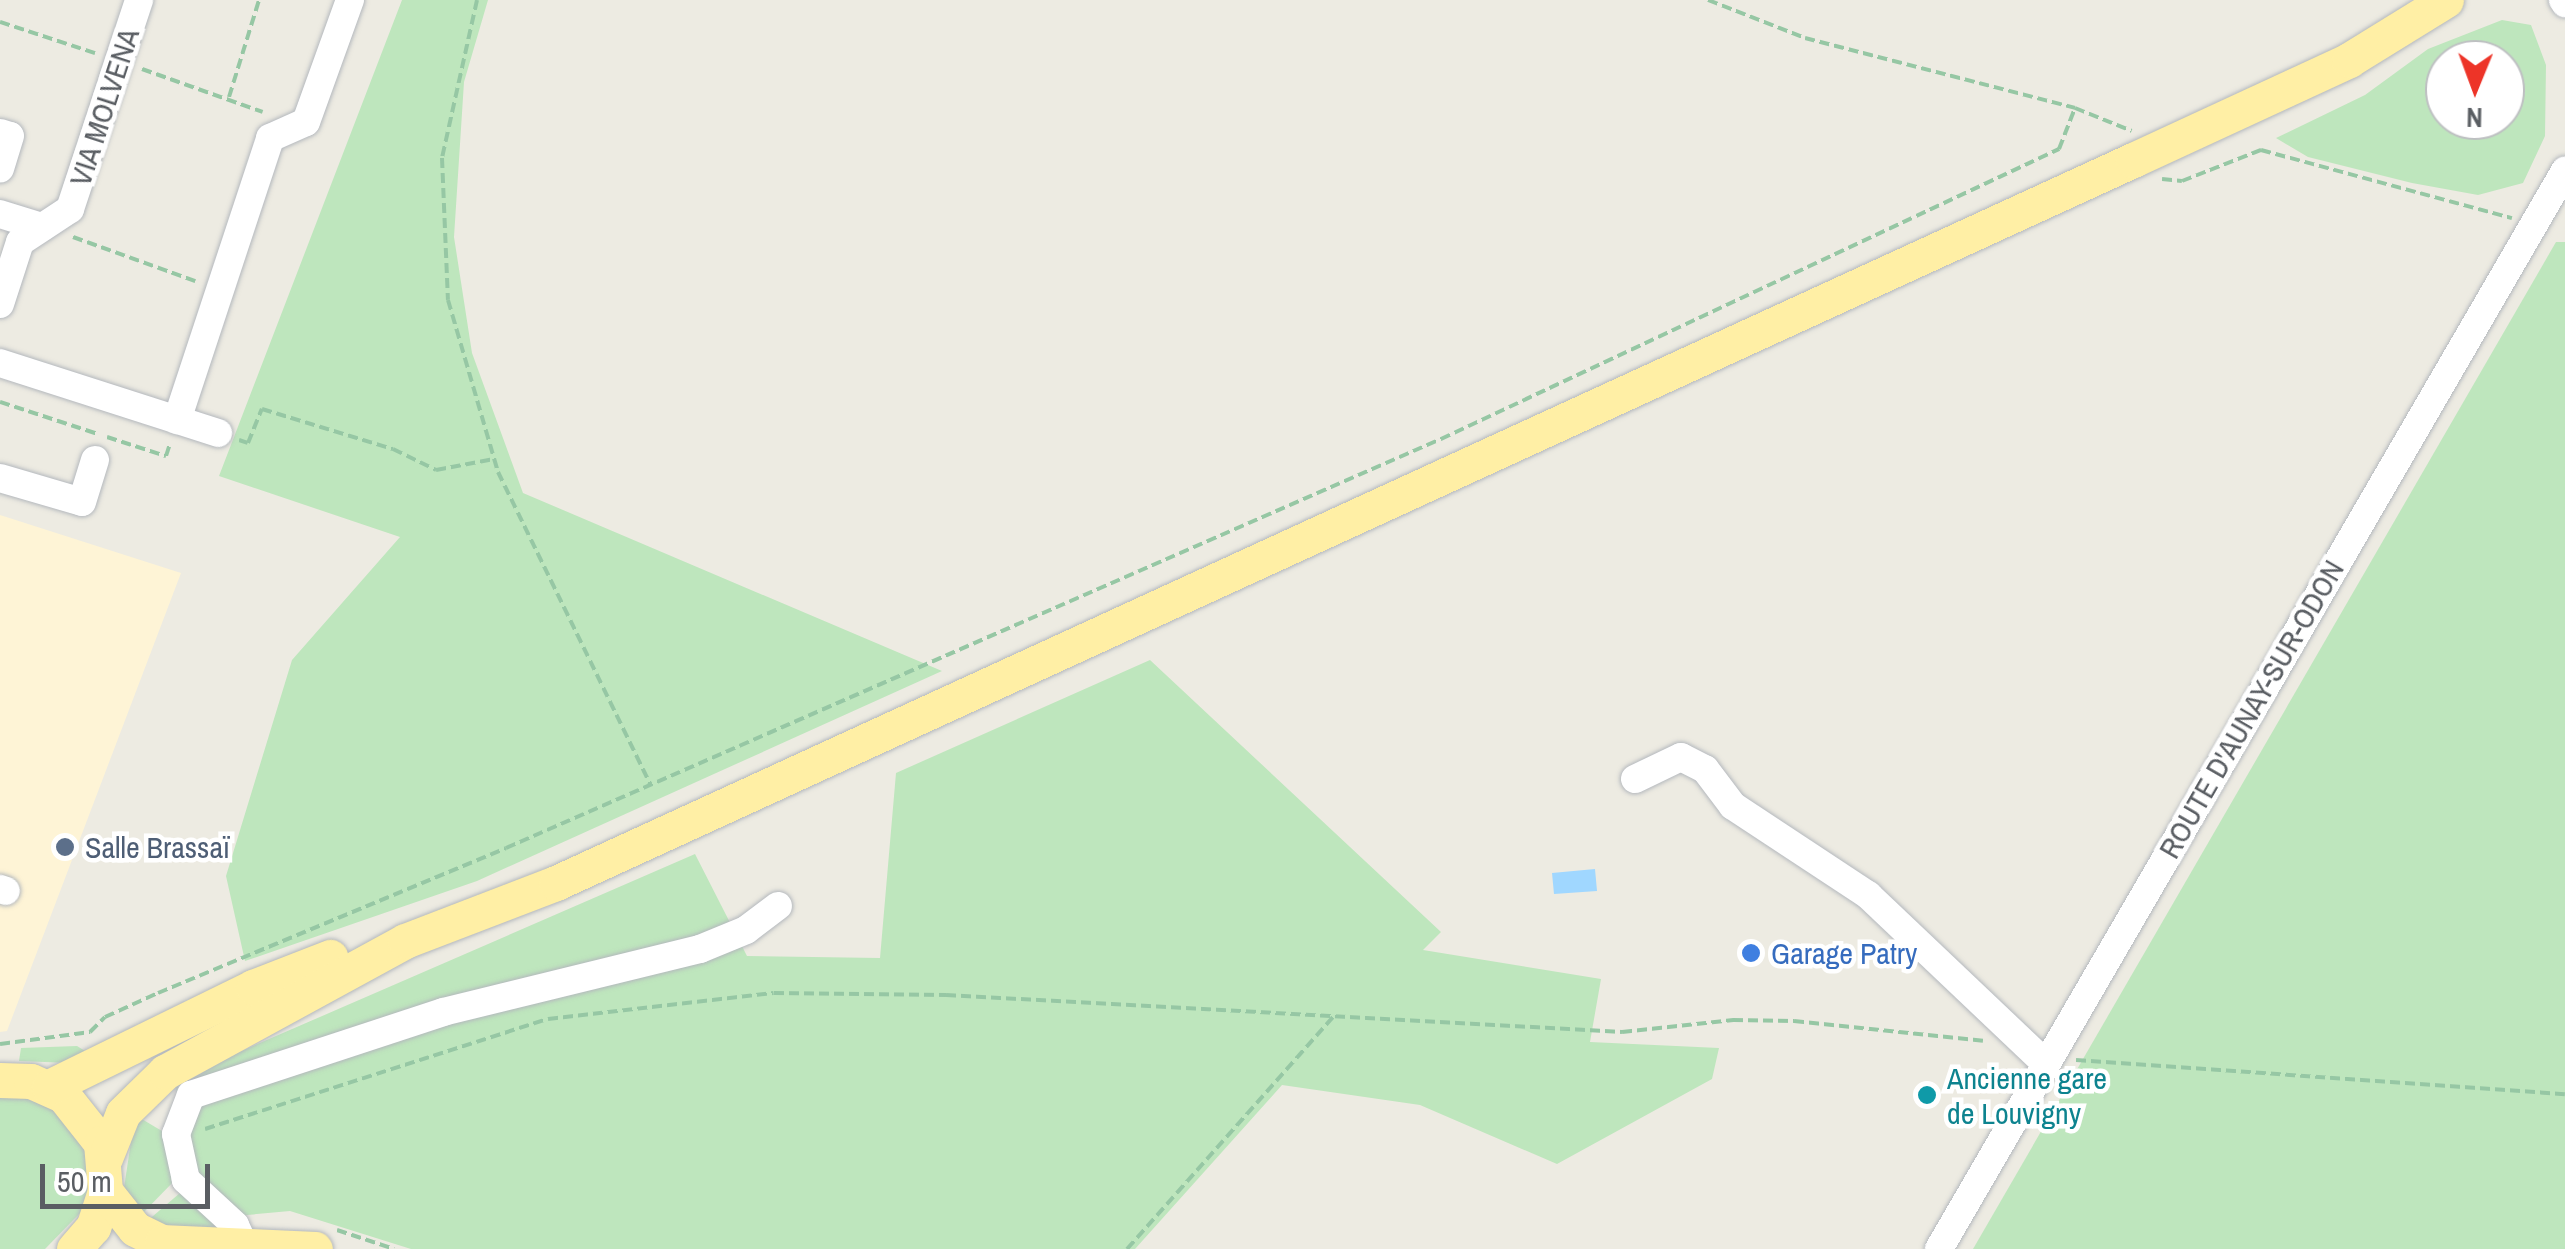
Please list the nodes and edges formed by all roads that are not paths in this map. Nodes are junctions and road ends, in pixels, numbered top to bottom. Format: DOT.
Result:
graph roads {
  1 [pos="139,0"];
  2 [pos="350,0"];
  3 [pos="2446,0"];
  4 [pos="0,133"];
  5 [pos="0,169"];
  6 [pos="2565,171"];
  7 [pos="0,214"];
  8 [pos="2536,224"];
  9 [pos="42,228"];
  10 [pos="2565,228"];
  11 [pos="0,304"];
  12 [pos="0,364"];
  13 [pos="177,420"];
  14 [pos="218,433"];
  15 [pos="94,460"];
  16 [pos="0,478"];
  17 [pos="1635,780"];
  18 [pos="778,906"];
  19 [pos="404,941"];
  20 [pos="2050,1057"];
  21 [pos="0,1080"];
  22 [pos="50,1088"];
  23 [pos="105,1174"];
  24 [pos="317,1237"];
  25 [pos="246,1246"];
  26 [pos="74,1249"];
  27 [pos="1939,1249"];
  1 -- 9 [label="street, VIA MOLVENA"];
  2 -- 13 [label="street"];
  3 -- 19 [label="main road"];
  4 -- 5 [label="street"];
  6 -- 8 [label="street, ROUTE D'AUNAY-SUR-ODON"];
  7 -- 9 [label="street"];
  8 -- 10 [label="street"];
  8 -- 20 [label="street, ROUTE D'AUNAY-SUR-ODON"];
  9 -- 11 [label="street, VIA MOLVENA"];
  12 -- 13 [label="street"];
  13 -- 14 [label="street"];
  15 -- 16 [label="street"];
  17 -- 20 [label="street"];
  18 -- 25 [label="street"];
  19 -- 22 [label="main road"];
  19 -- 23 [label="main road"];
  20 -- 27 [label="street, ROUTE D'AUNAY-SUR-ODON"];
  21 -- 22 [label="main road"];
  22 -- 23 [label="main road"];
  23 -- 25 [label="main road"];
  23 -- 26 [label="main road"];
  24 -- 25 [label="main road"];
}
